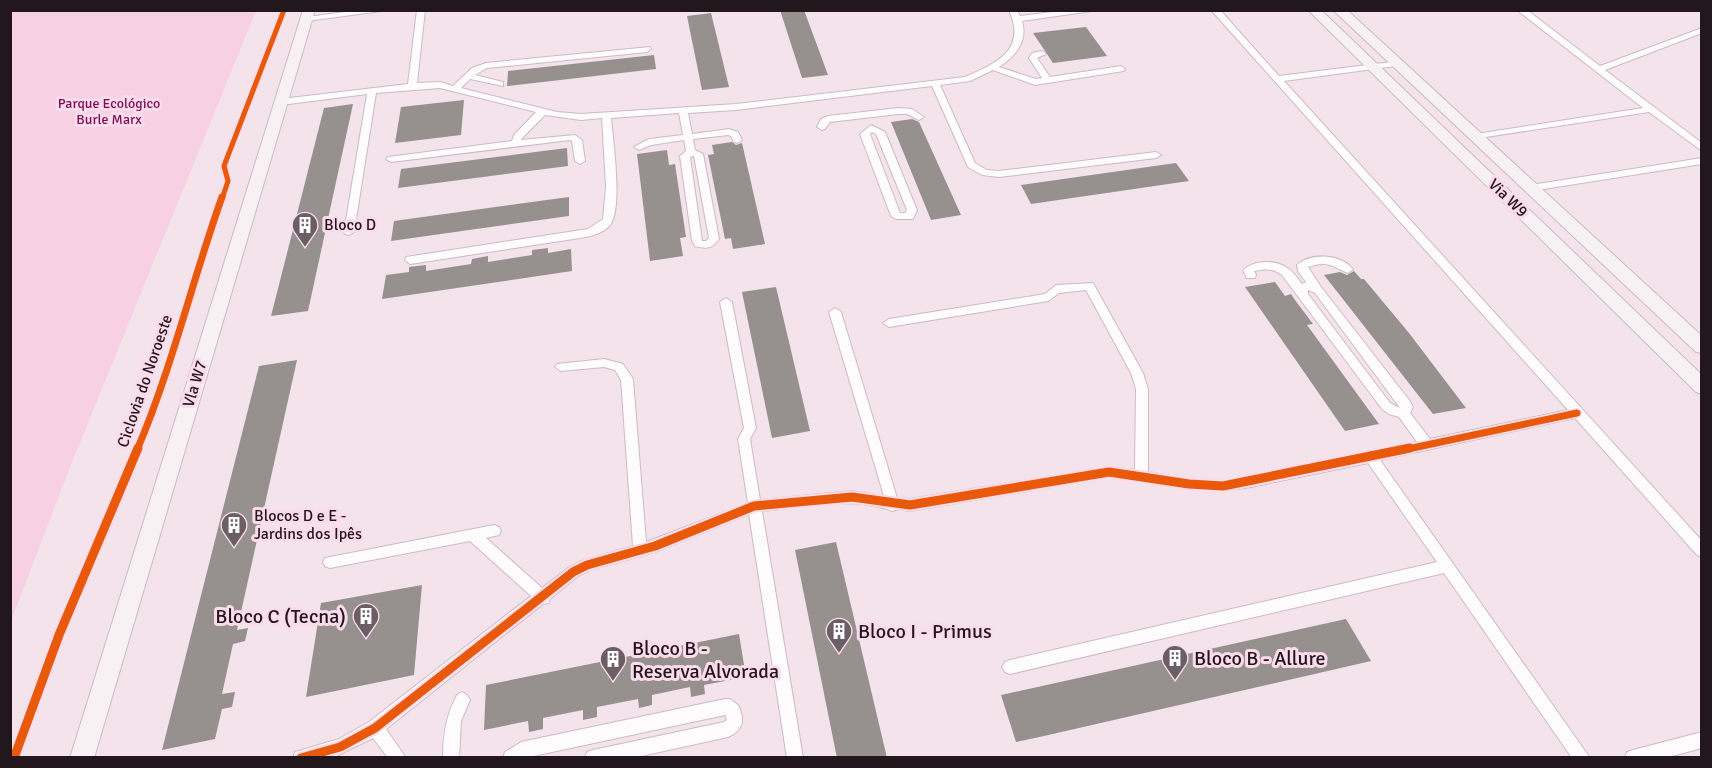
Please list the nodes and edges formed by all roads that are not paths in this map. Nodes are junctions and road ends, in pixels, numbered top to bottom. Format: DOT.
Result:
graph roads {
  1 [pos="385,10"];
  2 [pos="421,10"];
  3 [pos="1013,10"];
  4 [pos="1095,10"];
  5 [pos="1215,10"];
  6 [pos="1314,10"];
  7 [pos="1339,10"];
  8 [pos="1521,10"];
  9 [pos="336,13"];
  10 [pos="308,15"];
  11 [pos="1018,19"];
  12 [pos="1701,30"];
  13 [pos="1339,34"];
  14 [pos="1364,34"];
  15 [pos="647,49"];
  16 [pos="1042,54"];
  17 [pos="1396,63"];
  18 [pos="1373,66"];
  19 [pos="994,68"];
  20 [pos="1121,69"];
  21 [pos="1599,69"];
  22 [pos="468,76"];
  23 [pos="1278,79"];
  24 [pos="1047,80"];
  25 [pos="935,83"];
  26 [pos="500,84"];
  27 [pos="412,86"];
  28 [pos="455,88"];
  29 [pos="372,91"];
  30 [pos="857,93"];
  31 [pos="281,102"];
  32 [pos="1652,109"];
  33 [pos="543,111"];
  34 [pos="683,112"];
  35 [pos="866,115"];
  36 [pos="606,116"];
  37 [pos="919,117"];
  38 [pos="1454,117"];
  39 [pos="1429,121"];
  40 [pos="822,127"];
  41 [pos="871,128"];
  42 [pos="1476,137"];
  43 [pos="688,138"];
  44 [pos="737,140"];
  45 [pos="516,144"];
  46 [pos="639,147"];
  47 [pos="1701,148"];
  48 [pos="691,152"];
  49 [pos="1156,155"];
  50 [pos="391,159"];
  51 [pos="580,161"];
  52 [pos="1701,161"];
  53 [pos="1531,188"];
  54 [pos="349,232"];
  55 [pos="410,260"];
  56 [pos="1348,269"];
  57 [pos="1251,275"];
  58 [pos="1316,288"];
  59 [pos="1301,291"];
  60 [pos="726,302"];
  61 [pos="835,312"];
  62 [pos="889,323"];
  63 [pos="1701,347"];
  64 [pos="561,367"];
  65 [pos="1701,387"];
  66 [pos="1403,412"];
  67 [pos="1577,413"];
  68 [pos="1427,445"];
  69 [pos="1371,457"];
  70 [pos="1142,475"];
  71 [pos="893,504"];
  72 [pos="754,506"];
  73 [pos="494,531"];
  74 [pos="472,535"];
  75 [pos="640,550"];
  76 [pos="1701,551"];
  77 [pos="330,562"];
  78 [pos="1448,566"];
  79 [pos="543,598"];
  80 [pos="1010,667"];
  81 [pos="462,700"];
  82 [pos="375,728"];
  83 [pos="1701,740"];
  84 [pos="304,757"];
  85 [pos="82,758"];
  86 [pos="398,758"];
  87 [pos="451,758"];
  88 [pos="511,758"];
  89 [pos="593,758"];
  90 [pos="795,758"];
  91 [pos="1582,758"];
  92 [pos="1633,758"];
  1 -- 9 [label="street"];
  2 -- 27 [label="street"];
  3 -- 11 [label="street"];
  4 -- 11 [label="street"];
  5 -- 23 [label="street"];
  6 -- 13 [label="street, Via W9"];
  7 -- 14 [label="street, Via W9"];
  8 -- 21 [label="street"];
  9 -- 10 [label="street"];
  10 -- 31 [label="street, Vla W7"];
  11 -- 19 [label="street"];
  12 -- 21 [label="street"];
  13 -- 14 [label="street"];
  13 -- 18 [label="street, Via W9"];
  14 -- 17 [label="street, Via W9"];
  15 -- 22 [label="street"];
  16 -- 24 [label="street"];
  17 -- 18 [label="street"];
  17 -- 38 [label="street, Via W9"];
  18 -- 23 [label="street"];
  18 -- 39 [label="street, Via W9"];
  19 -- 24 [label="street"];
  19 -- 25 [label="street"];
  20 -- 24 [label="street"];
  21 -- 32 [label="street"];
  22 -- 26 [label="street"];
  22 -- 28 [label="street"];
  23 -- 67 [label="street"];
  25 -- 30 [label="street"];
  25 -- 49 [label="street"];
  27 -- 28 [label="street"];
  27 -- 29 [label="street"];
  28 -- 33 [label="street"];
  29 -- 31 [label="street"];
  29 -- 54 [label="street"];
  30 -- 34 [label="street"];
  30 -- 35 [label="street"];
  31 -- 85 [label="street, Vla W7"];
  32 -- 42 [label="street"];
  32 -- 47 [label="street"];
  33 -- 36 [label="street"];
  33 -- 45 [label="street"];
  34 -- 36 [label="street"];
  34 -- 43 [label="street"];
  35 -- 37 [label="street"];
  35 -- 40 [label="street"];
  35 -- 41 [label="street"];
  36 -- 55 [label="street"];
  38 -- 39 [label="street"];
  38 -- 42 [label="street, Via W9"];
  39 -- 65 [label="street, Via W9"];
  41 -- 41 [label="street"];
  42 -- 53 [label="street, Via W9"];
  43 -- 44 [label="street"];
  43 -- 46 [label="street"];
  43 -- 48 [label="street"];
  45 -- 50 [label="street"];
  45 -- 51 [label="street"];
  48 -- 48 [label="street"];
  52 -- 53 [label="street"];
  53 -- 63 [label="street, Via W9"];
  56 -- 58 [label="street"];
  57 -- 59 [label="street"];
  58 -- 59 [label="street"];
  58 -- 66 [label="street"];
  59 -- 66 [label="street"];
  60 -- 72 [label="street"];
  61 -- 71 [label="street"];
  62 -- 70 [label="street"];
  64 -- 75 [label="street"];
  66 -- 68 [label="street"];
  67 -- 68 [label="street"];
  67 -- 76 [label="street"];
  68 -- 69 [label="street"];
  69 -- 70 [label="street"];
  69 -- 78 [label="street"];
  70 -- 71 [label="street"];
  71 -- 72 [label="street"];
  72 -- 75 [label="street"];
  72 -- 90 [label="street"];
  73 -- 74 [label="street"];
  74 -- 77 [label="street"];
  74 -- 79 [label="street"];
  75 -- 79 [label="street"];
  78 -- 80 [label="street"];
  78 -- 91 [label="street"];
  79 -- 82 [label="street"];
  81 -- 87 [label="street"];
  82 -- 84 [label="street"];
  82 -- 86 [label="street"];
  83 -- 92 [label="street"];
  88 -- 89 [label="street"];
}
